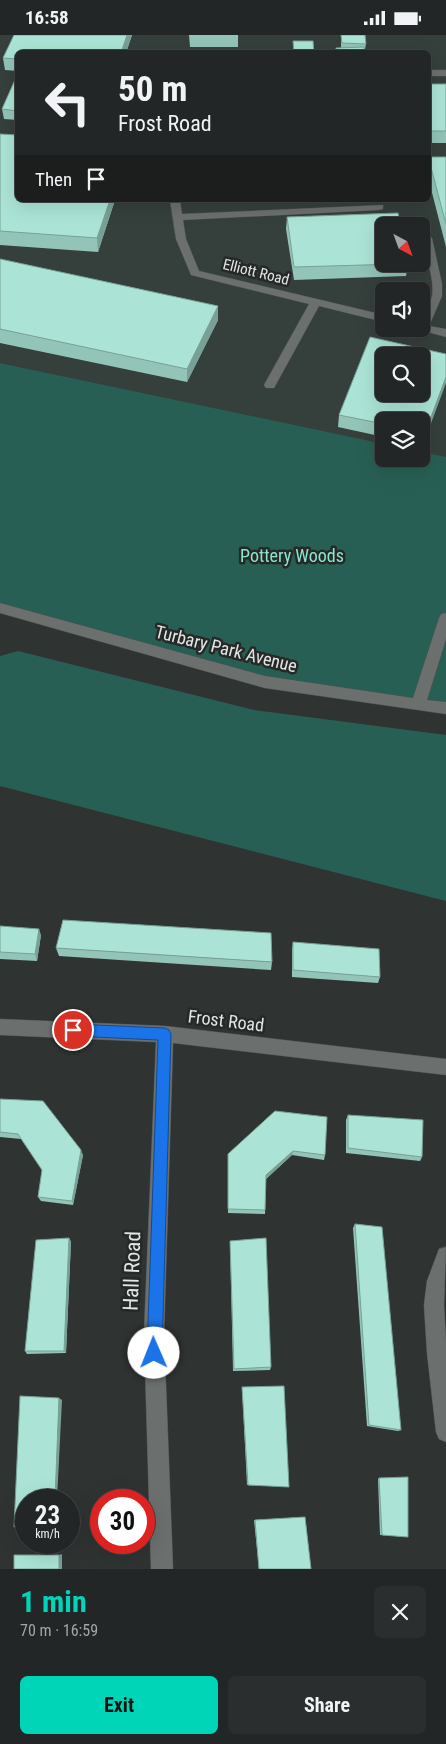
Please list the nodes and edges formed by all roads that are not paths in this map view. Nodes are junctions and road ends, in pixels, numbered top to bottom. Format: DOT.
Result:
graph roads {
  1 [pos="431,73"];
  2 [pos="446,73"];
  3 [pos="175,202"];
  4 [pos="379,207"];
  5 [pos="178,217"];
  6 [pos="430,252"];
  7 [pos="315,303"];
  8 [pos="430,311"];
  9 [pos="375,317"];
  10 [pos="430,330"];
  11 [pos="446,333"];
  12 [pos="270,385"];
  13 [pos="0,608"];
  14 [pos="446,618"];
  15 [pos="418,705"];
  16 [pos="446,708"];
  17 [pos="0,1027"];
  18 [pos="165,1034"];
  19 [pos="446,1067"];
  20 [pos="446,1256"];
  21 [pos="446,1432"];
  22 [pos="162,1569"];
  1 -- 2 [label="street"];
  3 -- 5 [label="street, Elliott Road"];
  4 -- 5 [label="street"];
  5 -- 7 [label="street, Elliott Road"];
  6 -- 8 [label="street"];
  7 -- 9 [label="street, Elliott Road"];
  7 -- 12 [label="street"];
  10 -- 11 [label="street"];
  13 -- 15 [label="street, Turbary Park Avenue"];
  14 -- 15 [label="street"];
  15 -- 16 [label="street, Turbary Park Avenue"];
  17 -- 18 [label="street, Frost Road"];
  18 -- 19 [label="street, Frost Road"];
  18 -- 22 [label="street, Hall Road"];
  20 -- 21 [label="street"];
}
